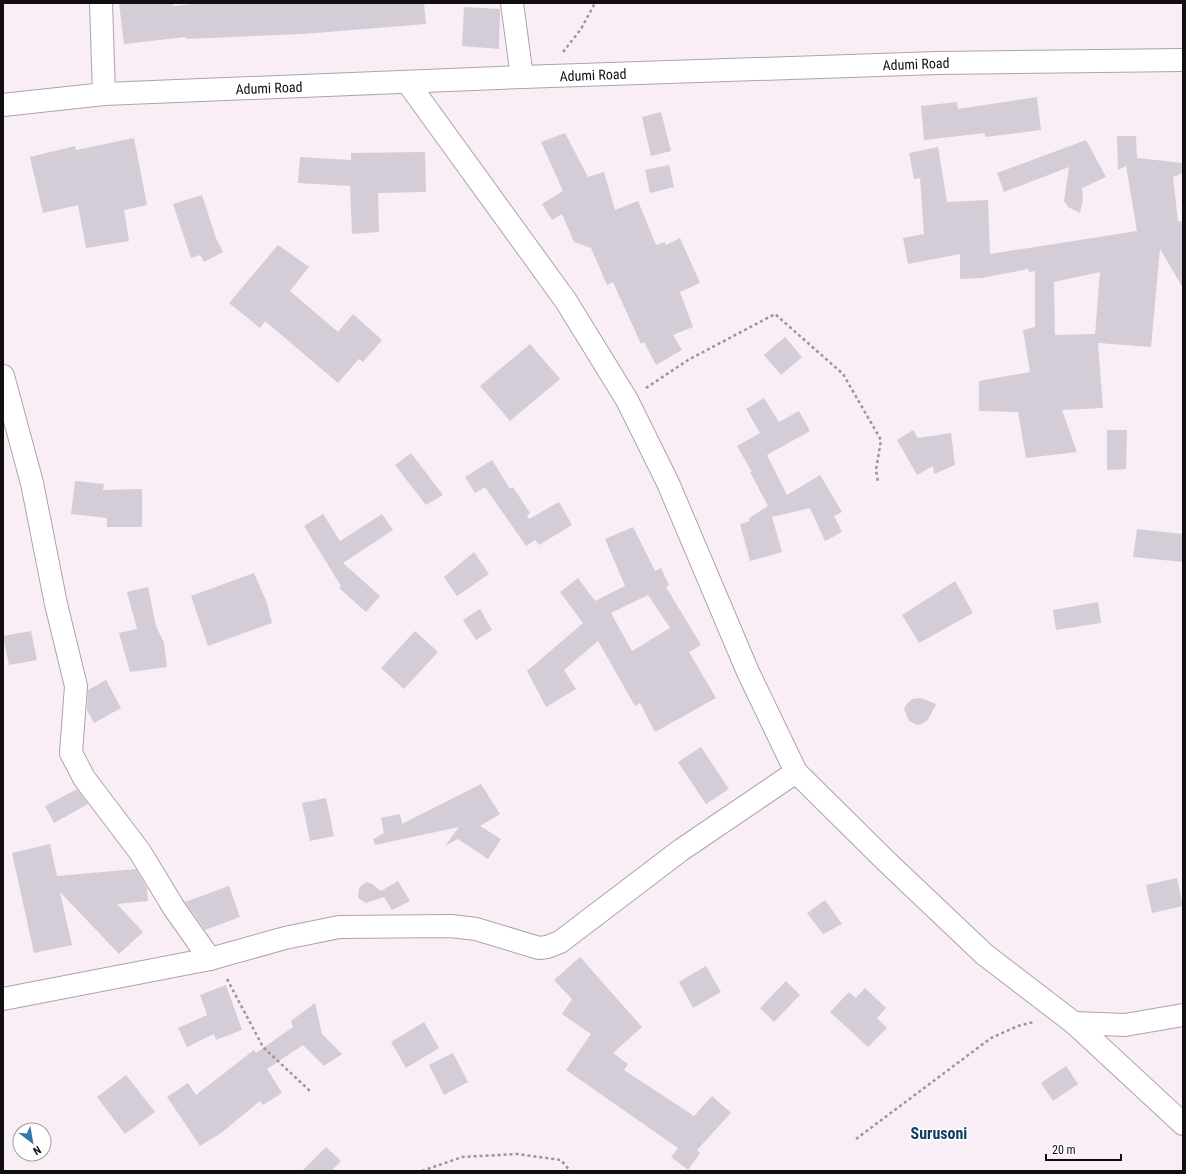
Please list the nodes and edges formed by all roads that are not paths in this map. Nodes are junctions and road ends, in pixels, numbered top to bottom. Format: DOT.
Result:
graph roads {
  1 [pos="101,3"];
  2 [pos="512,3"];
  3 [pos="1183,60"];
  4 [pos="522,77"];
  5 [pos="408,83"];
  6 [pos="104,94"];
  7 [pos="3,105"];
  8 [pos="3,376"];
  9 [pos="796,772"];
  10 [pos="210,960"];
  11 [pos="3,999"];
  12 [pos="1183,1015"];
  13 [pos="1074,1023"];
  14 [pos="1183,1124"];
  1 -- 6 [label="street"];
  2 -- 4 [label="street"];
  3 -- 4 [label="street, Adumi Road"];
  4 -- 5 [label="street, Adumi Road"];
  5 -- 6 [label="street, Adumi Road"];
  5 -- 9 [label="street"];
  6 -- 7 [label="street, Adumi Road"];
  8 -- 10 [label="street"];
  9 -- 10 [label="street"];
  9 -- 13 [label="street"];
  10 -- 11 [label="street"];
  12 -- 13 [label="street"];
  13 -- 14 [label="street"];
}
